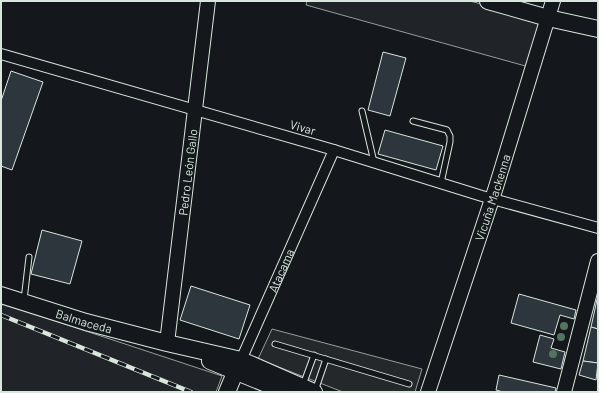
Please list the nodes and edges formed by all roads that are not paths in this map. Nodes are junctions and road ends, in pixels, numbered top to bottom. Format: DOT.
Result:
graph roads {
  1 [pos="208,1"];
  2 [pos="488,1"];
  3 [pos="553,1"];
  4 [pos="548,18"];
  5 [pos="598,29"];
  6 [pos="1,54"];
  7 [pos="195,110"];
  8 [pos="362,111"];
  9 [pos="413,121"];
  10 [pos="334,150"];
  11 [pos="374,162"];
  12 [pos="441,183"];
  13 [pos="492,199"];
  14 [pos="598,228"];
  15 [pos="29,257"];
  16 [pos="598,261"];
  17 [pos="1,295"];
  18 [pos="24,302"];
  19 [pos="168,344"];
  20 [pos="275,344"];
  21 [pos="314,355"];
  22 [pos="326,359"];
  23 [pos="238,366"];
  24 [pos="409,384"];
  25 [pos="310,390"];
  26 [pos="227,392"];
  27 [pos="286,392"];
  28 [pos="428,392"];
  29 [pos="564,392"];
  1 -- 7 [label="main road, Pedro León Gallo"];
  2 -- 4 [label="main road"];
  3 -- 4 [label="main road, Vicuña Mackenna"];
  4 -- 5 [label="main road"];
  4 -- 13 [label="main road, Vicuña Mackenna"];
  6 -- 7 [label="street, Vivar"];
  7 -- 10 [label="street, Vivar"];
  7 -- 19 [label="main road, Pedro León Gallo"];
  8 -- 11 [label="lane"];
  9 -- 12 [label="lane"];
  10 -- 11 [label="street, Vivar"];
  10 -- 23 [label="street, Atacama"];
  11 -- 12 [label="street, Vivar"];
  12 -- 13 [label="street, Vivar"];
  13 -- 14 [label="street, Vivar"];
  13 -- 28 [label="main road, Vicuña Mackenna"];
  15 -- 18 [label="lane"];
  16 -- 29 [label="main road"];
  17 -- 18 [label="main road, Balmaceda"];
  18 -- 19 [label="main road, Balmaceda"];
  19 -- 23 [label="main road, Balmaceda"];
  20 -- 21 [label="lane"];
  21 -- 22 [label="lane"];
  21 -- 25 [label="lane"];
  22 -- 24 [label="lane"];
  22 -- 25 [label="lane"];
  23 -- 25 [label="main road, Balmaceda"];
  23 -- 26 [label="main road, Atacama"];
  23 -- 27 [label="main road, Balmaceda"];
}
